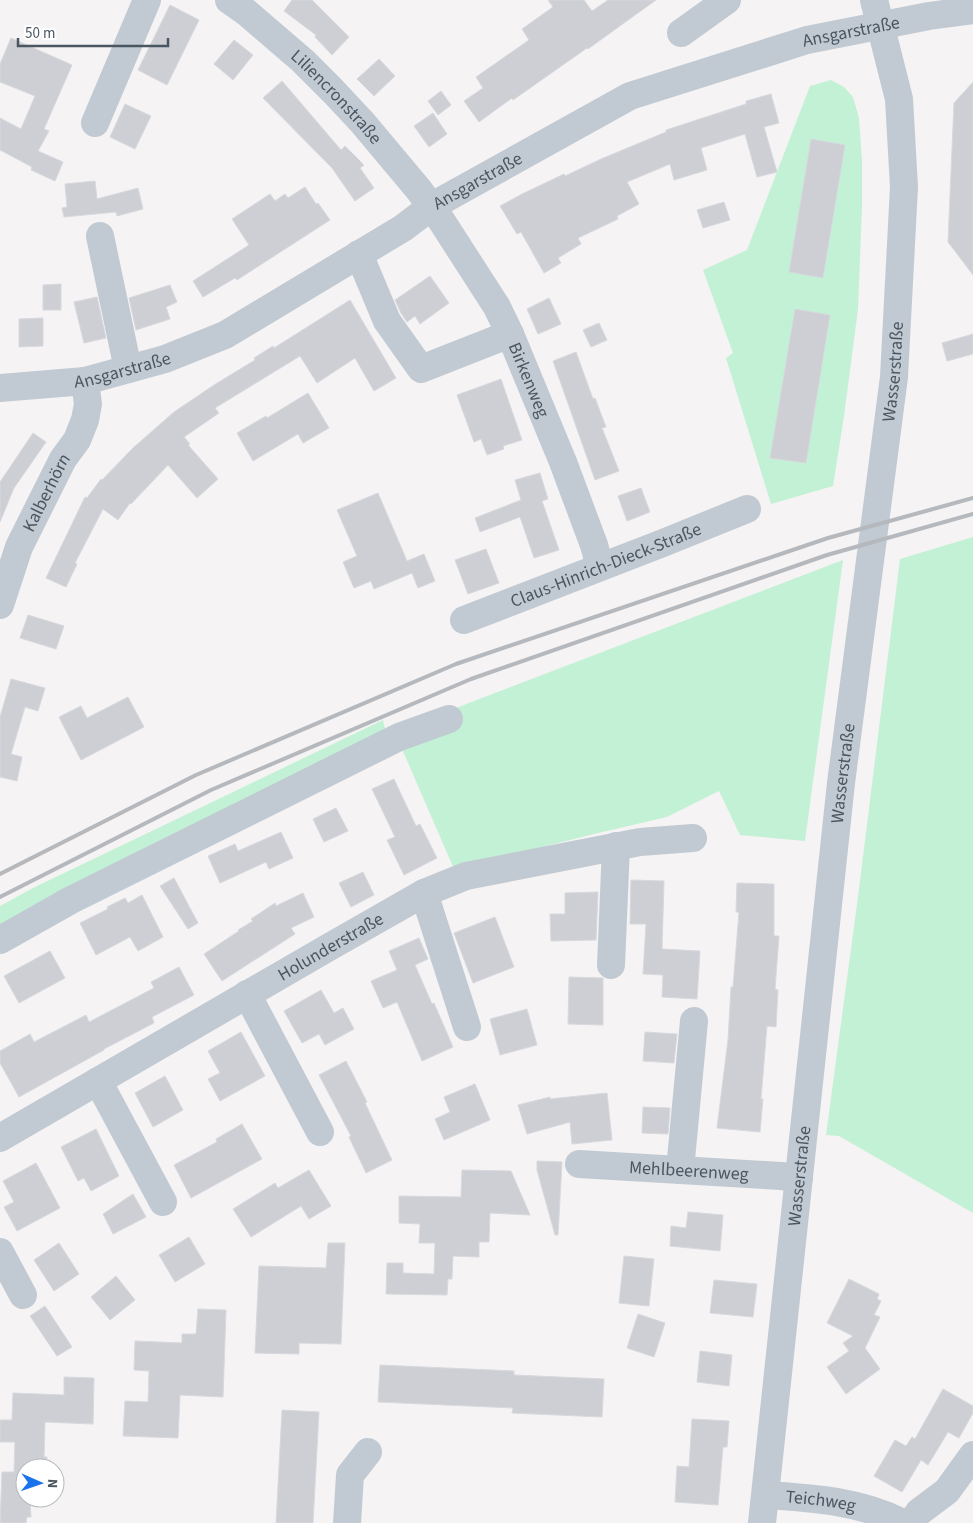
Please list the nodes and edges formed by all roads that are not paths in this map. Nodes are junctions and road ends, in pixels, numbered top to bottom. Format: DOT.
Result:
graph roads {
  1 [pos="147,0"];
  2 [pos="229,0"];
  3 [pos="728,0"];
  4 [pos="973,10"];
  5 [pos="877,13"];
  6 [pos="681,32"];
  7 [pos="95,123"];
  8 [pos="432,206"];
  9 [pos="100,236"];
  10 [pos="359,254"];
  11 [pos="510,334"];
  12 [pos="128,369"];
  13 [pos="85,381"];
  14 [pos="0,388"];
  15 [pos="747,509"];
  16 [pos="600,567"];
  17 [pos="0,605"];
  18 [pos="464,620"];
  19 [pos="449,719"];
  20 [pos="693,838"];
  21 [pos="616,846"];
  22 [pos="424,893"];
  23 [pos="0,940"];
  24 [pos="611,965"];
  25 [pos="247,994"];
  26 [pos="694,1021"];
  27 [pos="467,1027"];
  28 [pos="98,1081"];
  29 [pos="320,1132"];
  30 [pos="0,1138"];
  31 [pos="579,1164"];
  32 [pos="680,1170"];
  33 [pos="799,1178"];
  34 [pos="163,1202"];
  35 [pos="0,1252"];
  36 [pos="23,1295"];
  37 [pos="368,1452"];
  38 [pos="973,1455"];
  39 [pos="766,1494"];
  40 [pos="347,1523"];
  41 [pos="762,1523"];
  42 [pos="903,1523"];
  43 [pos="911,1523"];
  1 -- 7 [label="street"];
  2 -- 8 [label="street, Liliencronstraße"];
  3 -- 6 [label="street"];
  4 -- 5 [label="street, Ansgarstraße"];
  5 -- 8 [label="street, Ansgarstraße"];
  5 -- 33 [label="street, Wasserstraße"];
  8 -- 10 [label="street, Ansgarstraße"];
  8 -- 11 [label="street, Birkenweg"];
  9 -- 12 [label="street"];
  10 -- 11 [label="street"];
  10 -- 12 [label="street, Ansgarstraße"];
  11 -- 16 [label="street, Birkenweg"];
  12 -- 13 [label="street, Ansgarstraße"];
  13 -- 14 [label="street, Ansgarstraße"];
  13 -- 17 [label="street, Kalberhörn"];
  15 -- 16 [label="street, Claus-Hinrich-Dieck-Straße"];
  16 -- 18 [label="street, Claus-Hinrich-Dieck-Straße"];
  19 -- 23 [label="street"];
  20 -- 21 [label="street, Holunderstraße"];
  21 -- 22 [label="street, Holunderstraße"];
  21 -- 24 [label="street"];
  22 -- 25 [label="street, Holunderstraße"];
  22 -- 27 [label="street"];
  25 -- 28 [label="street, Holunderstraße"];
  25 -- 29 [label="street"];
  26 -- 32 [label="street"];
  28 -- 30 [label="street, Holunderstraße"];
  28 -- 34 [label="street"];
  31 -- 32 [label="street, Mehlbeerenweg"];
  32 -- 33 [label="street, Mehlbeerenweg"];
  33 -- 39 [label="street, Wasserstraße"];
  35 -- 36 [label="street"];
  37 -- 40 [label="street"];
  38 -- 43 [label="street"];
  39 -- 41 [label="street, Wasserstraße"];
  39 -- 42 [label="street, Teichweg"];
}
